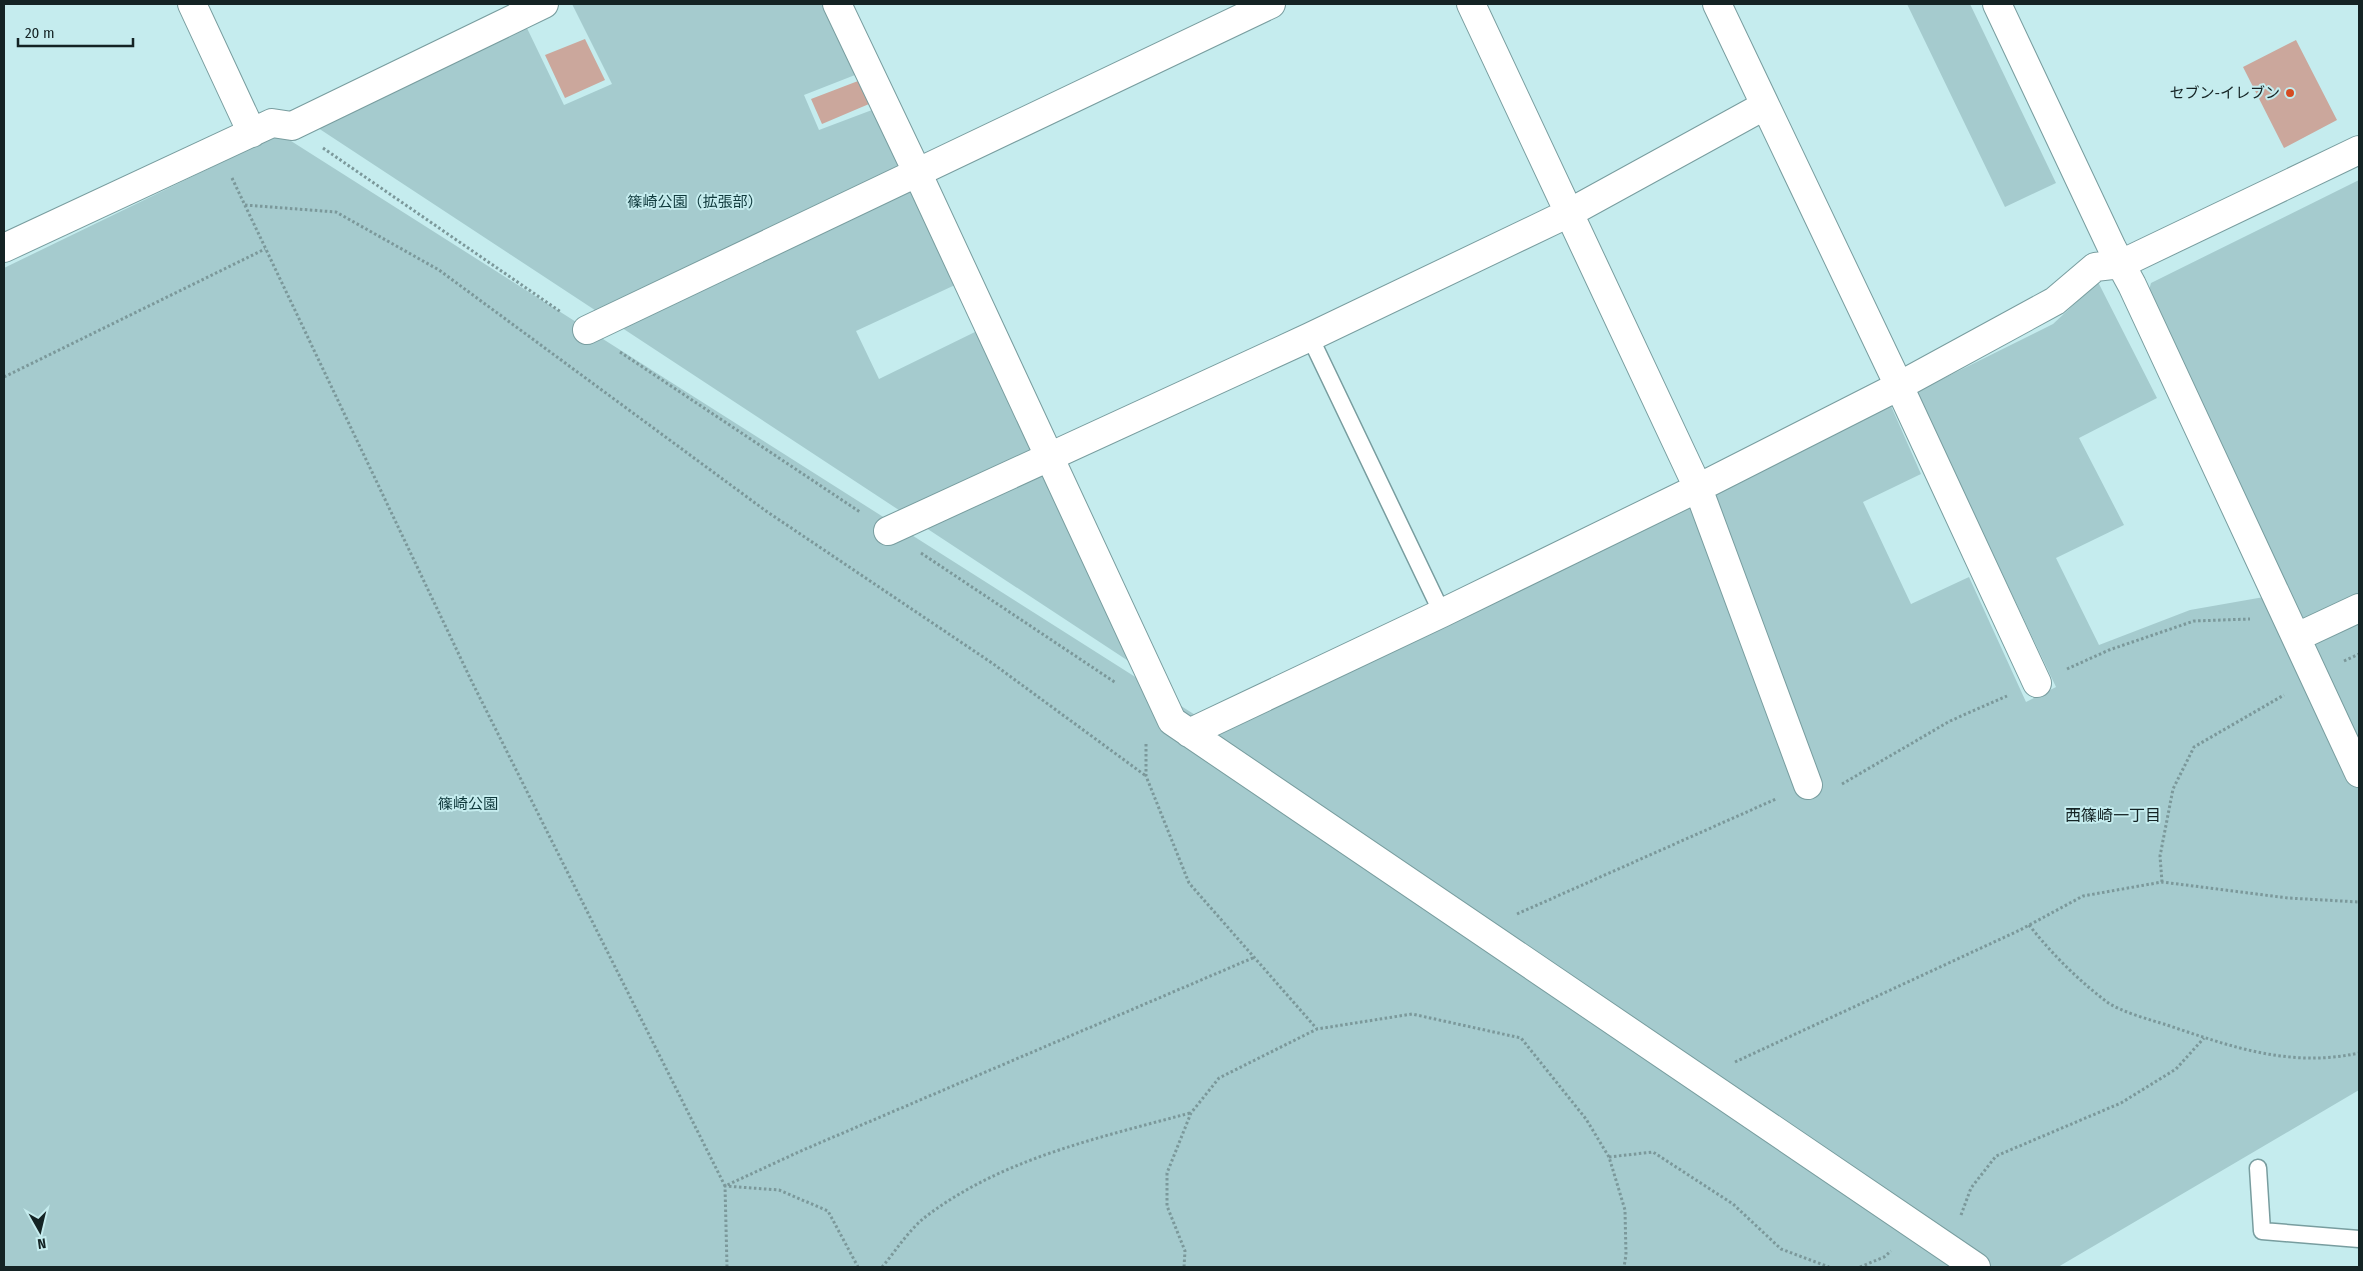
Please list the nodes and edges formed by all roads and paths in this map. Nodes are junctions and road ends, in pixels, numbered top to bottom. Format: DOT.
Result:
graph roads {
  1 [pos="192,4"];
  2 [pos="544,4"];
  3 [pos="836,4"];
  4 [pos="1271,4"];
  5 [pos="1471,4"];
  6 [pos="1717,4"];
  7 [pos="1997,4"];
  8 [pos="1764,106"];
  9 [pos="292,126"];
  10 [pos="252,133"];
  11 [pos="218,148"];
  12 [pos="2359,150"];
  13 [pos="917,172"];
  14 [pos="244,204"];
  15 [pos="1571,212"];
  16 [pos="4,248"];
  17 [pos="265,248"];
  18 [pos="2121,264"];
  19 [pos="587,330"];
  20 [pos="1310,337"];
  21 [pos="4,377"];
  22 [pos="1899,386"];
  23 [pos="1050,458"];
  24 [pos="1698,488"];
  25 [pos="888,531"];
  26 [pos="2359,608"];
  27 [pos="1442,613"];
  28 [pos="2292,627"];
  29 [pos="2359,654"];
  30 [pos="2316,677"];
  31 [pos="2037,683"];
  32 [pos="1121,686"];
  33 [pos="1189,733"];
  34 [pos="1146,740"];
  35 [pos="2359,773"];
  36 [pos="1146,776"];
  37 [pos="1808,785"];
  38 [pos="2162,882"];
  39 [pos="2359,902"];
  40 [pos="2029,925"];
  41 [pos="1480,930"];
  42 [pos="1255,957"];
  43 [pos="1317,1029"];
  44 [pos="2204,1038"];
  45 [pos="2359,1053"];
  46 [pos="1698,1078"];
  47 [pos="1191,1113"];
  48 [pos="1609,1157"];
  49 [pos="2258,1168"];
  50 [pos="725,1186"];
  51 [pos="2359,1239"];
  52 [pos="1948,1248"];
  53 [pos="727,1267"];
  54 [pos="858,1267"];
  55 [pos="882,1267"];
  56 [pos="1184,1267"];
  57 [pos="1624,1267"];
  58 [pos="1828,1267"];
  59 [pos="1976,1267"];
  1 -- 10 [label="street"];
  2 -- 9 [label="street"];
  3 -- 13 [label="street"];
  4 -- 13 [label="street"];
  5 -- 15 [label="street"];
  6 -- 8 [label="street"];
  7 -- 18 [label="street"];
  8 -- 15 [label="street"];
  8 -- 22 [label="street"];
  9 -- 10 [label="street"];
  9 -- 19 [label="path"];
  10 -- 11 [label="street"];
  11 -- 14 [label="path"];
  11 -- 16 [label="street"];
  12 -- 18 [label="street"];
  13 -- 19 [label="street"];
  13 -- 23 [label="street"];
  14 -- 17 [label="path"];
  14 -- 36 [label="path"];
  15 -- 20 [label="street"];
  15 -- 24 [label="street"];
  17 -- 21 [label="path"];
  17 -- 50 [label="path"];
  18 -- 22 [label="street"];
  18 -- 28 [label="street"];
  19 -- 25 [label="path"];
  20 -- 23 [label="street"];
  20 -- 27 [label="lane"];
  22 -- 24 [label="street"];
  22 -- 31 [label="street"];
  23 -- 25 [label="street"];
  23 -- 33 [label="street"];
  24 -- 27 [label="street"];
  24 -- 37 [label="street"];
  25 -- 32 [label="path"];
  26 -- 28 [label="street"];
  27 -- 33 [label="street"];
  28 -- 30 [label="street"];
  28 -- 31 [label="path"];
  29 -- 30 [label="path"];
  30 -- 35 [label="street"];
  30 -- 38 [label="path"];
  31 -- 37 [label="path"];
  33 -- 41 [label="street"];
  34 -- 36 [label="path"];
  36 -- 42 [label="path"];
  37 -- 41 [label="path"];
  38 -- 39 [label="path"];
  38 -- 40 [label="path"];
  40 -- 44 [label="path"];
  40 -- 46 [label="path"];
  41 -- 46 [label="street"];
  42 -- 43 [label="path"];
  42 -- 50 [label="path"];
  43 -- 47 [label="path"];
  43 -- 48 [label="path"];
  44 -- 45 [label="path"];
  44 -- 52 [label="path"];
  46 -- 52 [label="street"];
  47 -- 55 [label="path"];
  47 -- 56 [label="path"];
  48 -- 57 [label="path"];
  48 -- 58 [label="path"];
  49 -- 51 [label="lane"];
  50 -- 53 [label="path"];
  50 -- 54 [label="path"];
  52 -- 59 [label="street"];
}
